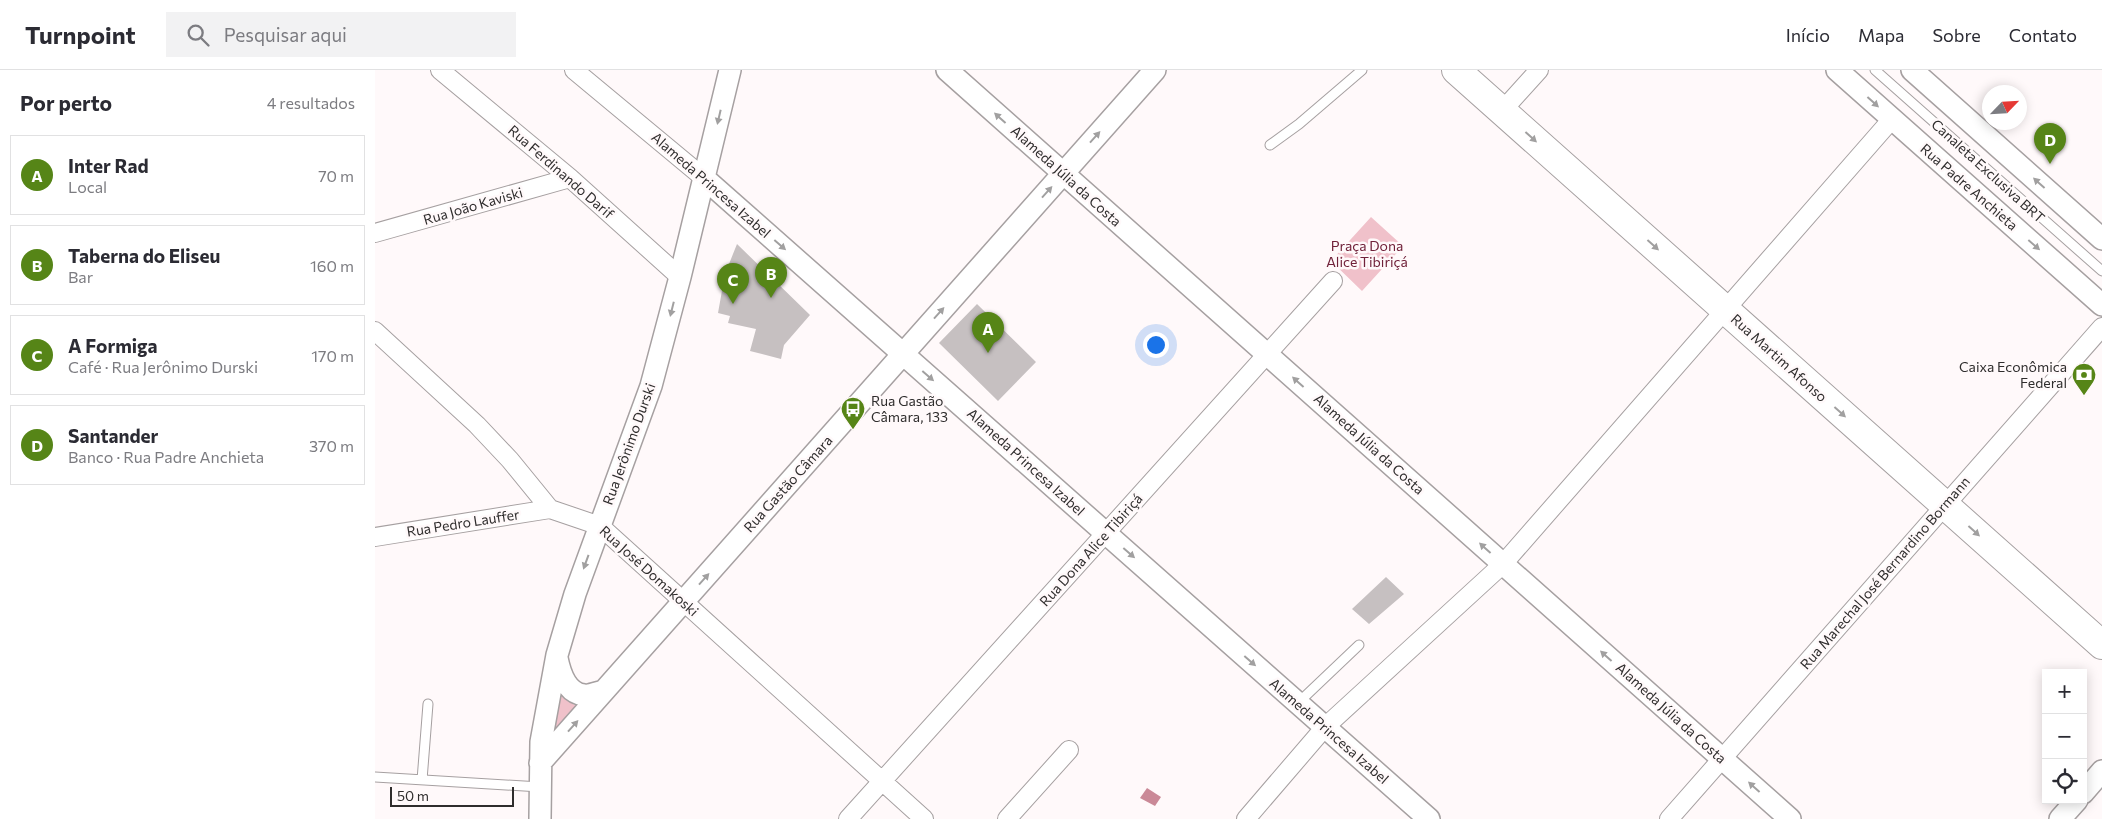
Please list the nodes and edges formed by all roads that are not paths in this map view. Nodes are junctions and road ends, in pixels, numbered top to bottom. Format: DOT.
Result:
graph roads {
  1 [pos="440,70"];
  2 [pos="574,70"];
  3 [pos="730,70"];
  4 [pos="947,70"];
  5 [pos="1155,70"];
  6 [pos="1362,70"];
  7 [pos="1456,70"];
  8 [pos="1539,70"];
  9 [pos="1837,70"];
  10 [pos="1875,70"];
  11 [pos="1912,70"];
  12 [pos="1502,111"];
  13 [pos="1892,119"];
  14 [pos="1270,145"];
  15 [pos="1063,174"];
  16 [pos="570,178"];
  17 [pos="704,178"];
  18 [pos="375,233"];
  19 [pos="2102,239"];
  20 [pos="2102,272"];
  21 [pos="680,278"];
  22 [pos="1333,281"];
  23 [pos="2102,305"];
  24 [pos="1725,310"];
  25 [pos="2102,327"];
  26 [pos="375,331"];
  27 [pos="903,354"];
  28 [pos="1267,354"];
  29 [pos="1945,505"];
  30 [pos="550,509"];
  31 [pos="599,526"];
  32 [pos="1106,533"];
  33 [pos="375,538"];
  34 [pos="1503,564"];
  35 [pos="683,601"];
  36 [pos="1359,645"];
  37 [pos="2102,645"];
  38 [pos="557,655"];
  39 [pos="604,691"];
  40 [pos="1298,703"];
  41 [pos="428,704"];
  42 [pos="1325,727"];
  43 [pos="1069,750"];
  44 [pos="1722,758"];
  45 [pos="540,763"];
  46 [pos="2102,771"];
  47 [pos="375,777"];
  48 [pos="421,780"];
  49 [pos="882,781"];
  50 [pos="540,787"];
  51 [pos="2087,788"];
  52 [pos="2074,804"];
  53 [pos="540,819"];
  54 [pos="849,819"];
  55 [pos="924,819"];
  56 [pos="1007,819"];
  57 [pos="1246,819"];
  58 [pos="1429,819"];
  59 [pos="1669,819"];
  60 [pos="1791,819"];
  61 [pos="2061,819"];
  1 -- 16 [label="street, Rua Ferdinando Darif"];
  2 -- 17 [label="street, Alameda Princesa Izabel"];
  3 -- 17 [label="street, Rua Jerônimo Durski, one-way"];
  15 -- 4 [label="street, Alameda Júlia da Costa, one-way"];
  15 -- 5 [label="street, Rua Gastão Câmara, one-way"];
  6 -- 14 [label="lane"];
  7 -- 12 [label="main road, Rua Martim Afonso"];
  8 -- 12 [label="street"];
  9 -- 13 [label="street, Rua Padre Anchieta, one-way"];
  10 -- 20 [label="lane, Canaleta Exclusiva BRT"];
  19 -- 11 [label="street, one-way"];
  12 -- 24 [label="main road, Rua Martim Afonso, one-way"];
  13 -- 23 [label="street, Rua Padre Anchieta, one-way"];
  13 -- 24 [label="street"];
  27 -- 15 [label="street, Rua Gastão Câmara, one-way"];
  15 -- 28 [label="street, Alameda Júlia da Costa"];
  16 -- 18 [label="street, Rua João Kaviski"];
  16 -- 21 [label="street, Rua Ferdinando Darif"];
  17 -- 21 [label="street, Rua Jerônimo Durski"];
  17 -- 27 [label="street, Alameda Princesa Izabel, one-way"];
  21 -- 31 [label="street, Rua Jerônimo Durski, one-way"];
  22 -- 28 [label="street, Rua Dona Alice Tibiriçá"];
  24 -- 29 [label="main road, Rua Martim Afonso, one-way"];
  24 -- 34 [label="street"];
  25 -- 29 [label="street, Rua Marechal José Bernardino Bormann"];
  26 -- 30 [label="street"];
  27 -- 32 [label="street, Alameda Princesa Izabel, one-way"];
  35 -- 27 [label="street, Rua Gastão Câmara, one-way"];
  28 -- 32 [label="street, Rua Dona Alice Tibiriçá"];
  34 -- 28 [label="street, Alameda Júlia da Costa, one-way"];
  29 -- 37 [label="main road, Rua Martim Afonso, one-way"];
  29 -- 44 [label="street, Rua Marechal José Bernardino Bormann"];
  30 -- 31 [label="street, Rua José Domakoski"];
  30 -- 33 [label="street, Rua Pedro Lauffer"];
  31 -- 35 [label="street, Rua José Domakoski"];
  31 -- 38 [label="street, Rua Jerônimo Durski, one-way"];
  32 -- 40 [label="street, Alameda Princesa Izabel, one-way"];
  32 -- 49 [label="street, Rua Dona Alice Tibiriçá"];
  34 -- 42 [label="street"];
  44 -- 34 [label="street, Alameda Júlia da Costa, one-way"];
  35 -- 39 [label="street, Rua Gastão Câmara"];
  35 -- 49 [label="street, Rua José Domakoski"];
  36 -- 40 [label="lane"];
  38 -- 39 [label="street"];
  38 -- 45 [label="street, Rua Jerônimo Durski"];
  45 -- 39 [label="street, Rua Gastão Câmara, one-way"];
  40 -- 42 [label="street, Alameda Princesa Izabel"];
  41 -- 48 [label="lane"];
  42 -- 57 [label="street"];
  42 -- 58 [label="street, Alameda Princesa Izabel"];
  43 -- 56 [label="street"];
  44 -- 59 [label="street, Rua Marechal José Bernardino Bormann"];
  60 -- 44 [label="street, Alameda Júlia da Costa, one-way"];
  45 -- 50 [label="street, Rua Jerônimo Durski"];
  46 -- 51 [label="street"];
  47 -- 48 [label="lane"];
  48 -- 50 [label="lane"];
  49 -- 54 [label="street, Rua Dona Alice Tibiriçá"];
  49 -- 55 [label="street, Rua José Domakoski"];
  50 -- 53 [label="street, Rua Jerônimo Durski"];
  52 -- 61 [label="street"];
}
